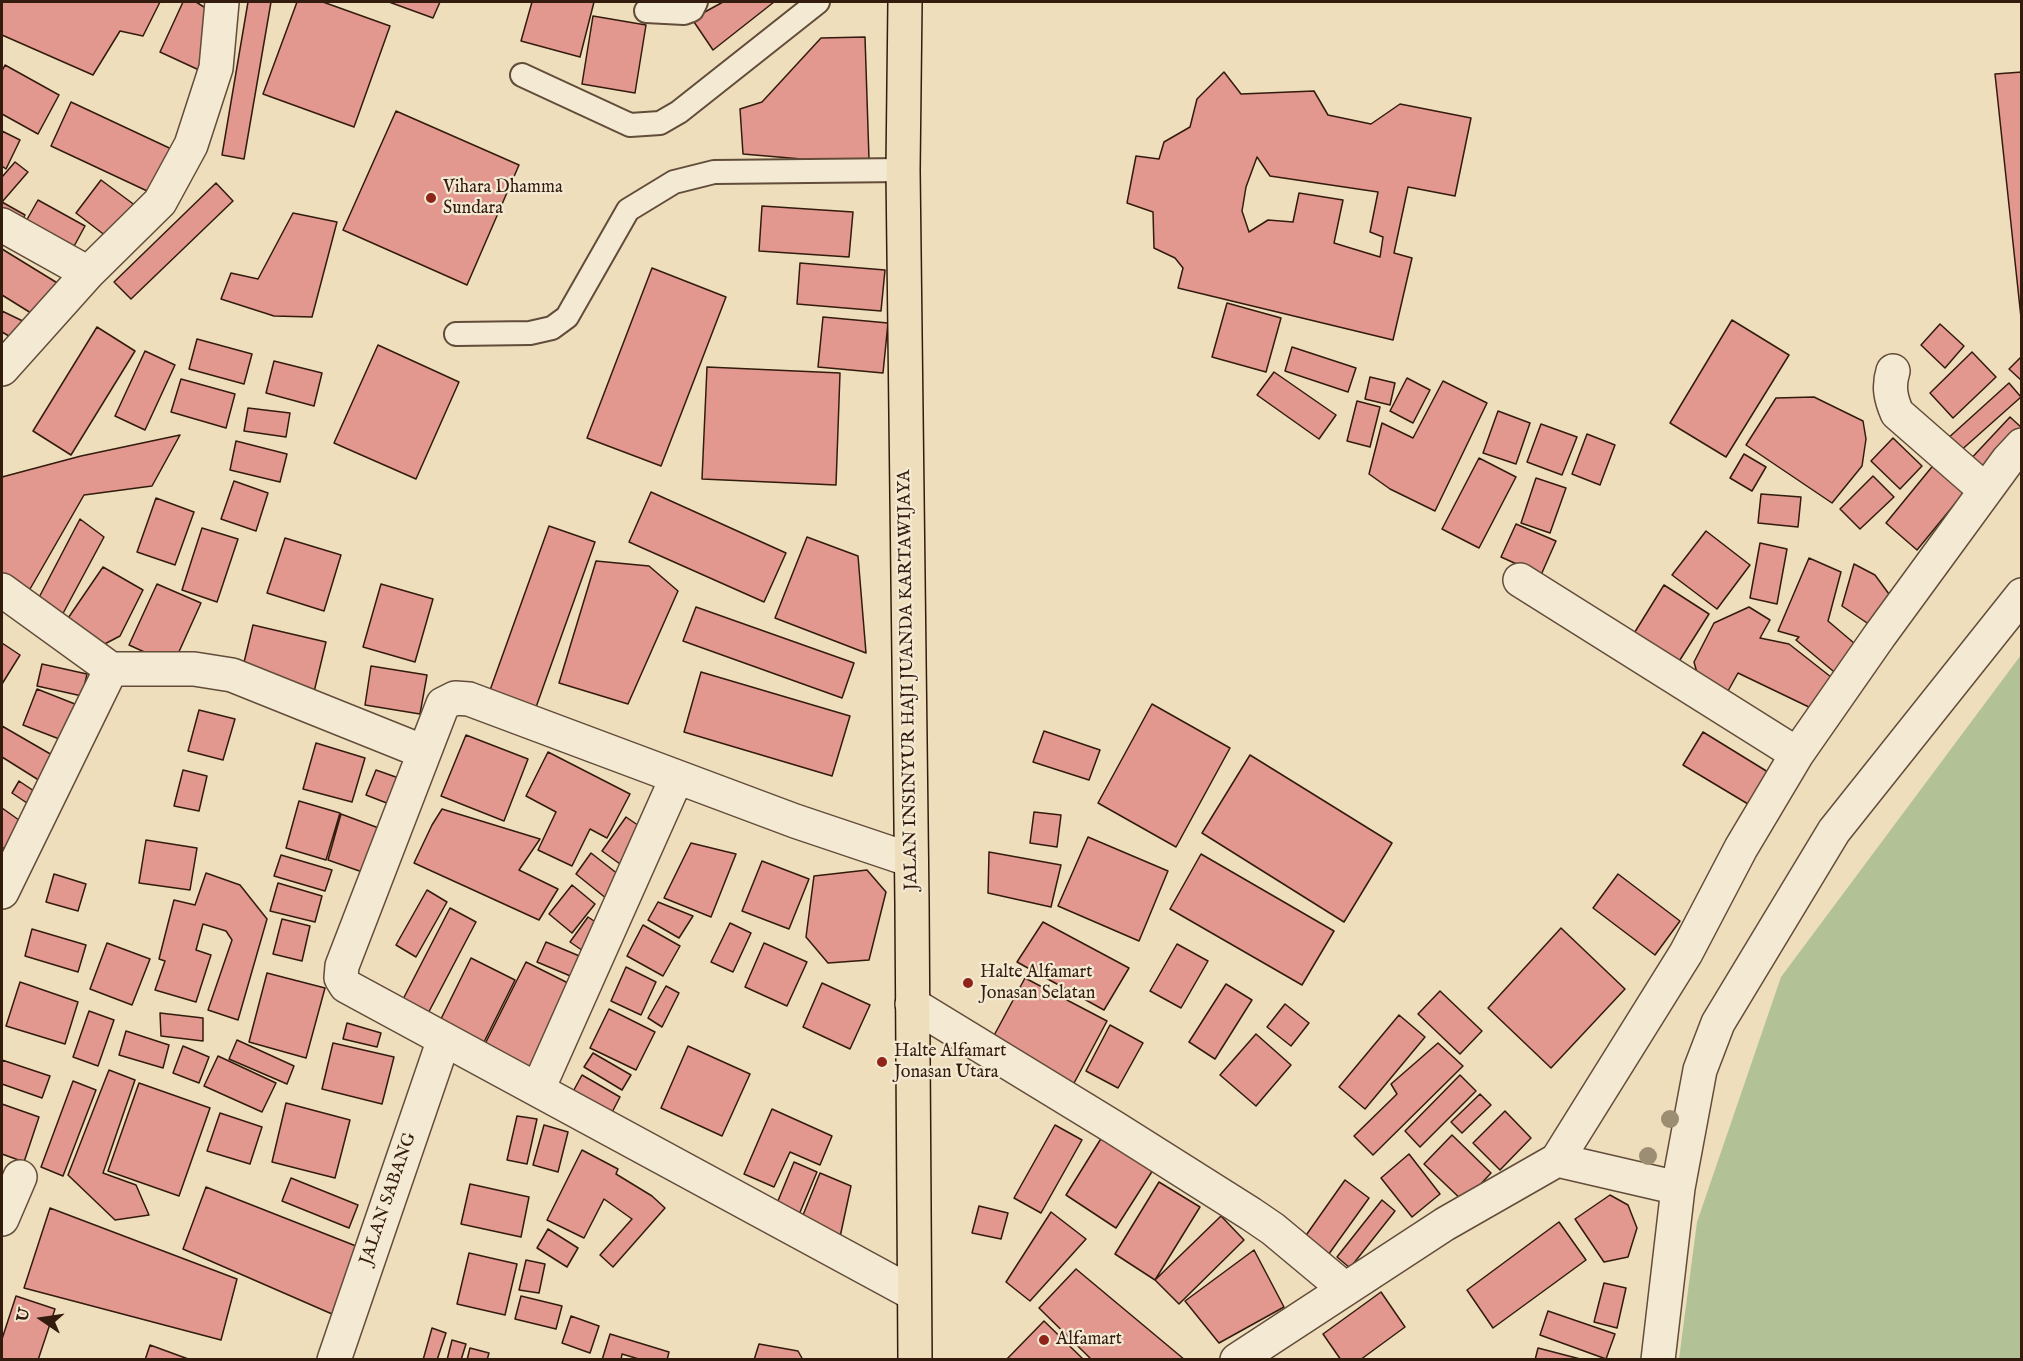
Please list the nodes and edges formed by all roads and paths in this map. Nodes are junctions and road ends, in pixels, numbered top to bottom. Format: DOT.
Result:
graph roads {
  1 [pos="222,2"];
  2 [pos="696,2"];
  3 [pos="818,2"];
  4 [pos="905,2"];
  5 [pos="646,11"];
  6 [pos="522,75"];
  7 [pos="903,170"];
  8 [pos="2,225"];
  9 [pos="88,273"];
  10 [pos="456,334"];
  11 [pos="2,369"];
  12 [pos="1893,371"];
  13 [pos="2022,445"];
  14 [pos="1985,490"];
  15 [pos="1520,580"];
  16 [pos="2,590"];
  17 [pos="2022,595"];
  18 [pos="111,669"];
  19 [pos="424,752"];
  20 [pos="1797,754"];
  21 [pos="677,777"];
  22 [pos="911,860"];
  23 [pos="2,892"];
  24 [pos="912,1004"];
  25 [pos="444,1039"];
  26 [pos="538,1089"];
  27 [pos="1557,1160"];
  28 [pos="20,1177"];
  29 [pos="1678,1188"];
  30 [pos="2,1219"];
  31 [pos="1345,1289"];
  32 [pos="914,1294"];
  33 [pos="334,1359"];
  34 [pos="915,1359"];
  35 [pos="1237,1359"];
  36 [pos="1658,1359"];
  1 -- 9 [label="street"];
  2 -- 5 [label="lane"];
  3 -- 6 [label="lane"];
  4 -- 7 [label="main road, JALAN INSINYUR HAJI JUANDA KARTAWIJAYA"];
  7 -- 10 [label="lane"];
  7 -- 22 [label="main road, JALAN INSINYUR HAJI JUANDA KARTAWIJAYA"];
  8 -- 9 [label="street"];
  9 -- 11 [label="street"];
  12 -- 14 [label="street"];
  13 -- 14 [label="street"];
  14 -- 20 [label="street"];
  15 -- 20 [label="street"];
  16 -- 18 [label="street"];
  17 -- 29 [label="street"];
  18 -- 19 [label="street"];
  18 -- 23 [label="street"];
  19 -- 21 [label="street"];
  19 -- 25 [label="street"];
  20 -- 27 [label="street"];
  21 -- 22 [label="street"];
  21 -- 26 [label="street"];
  22 -- 24 [label="main road, JALAN INSINYUR HAJI JUANDA KARTAWIJAYA"];
  24 -- 31 [label="street"];
  24 -- 32 [label="main road, JALAN INSINYUR HAJI JUANDA KARTAWIJAYA"];
  25 -- 26 [label="street"];
  25 -- 33 [label="street, JALAN SABANG"];
  26 -- 32 [label="street"];
  27 -- 29 [label="street"];
  27 -- 31 [label="street"];
  28 -- 30 [label="street"];
  29 -- 36 [label="street"];
  31 -- 35 [label="street"];
  32 -- 34 [label="main road, JALAN INSINYUR HAJI JUANDA KARTAWIJAYA"];
}
